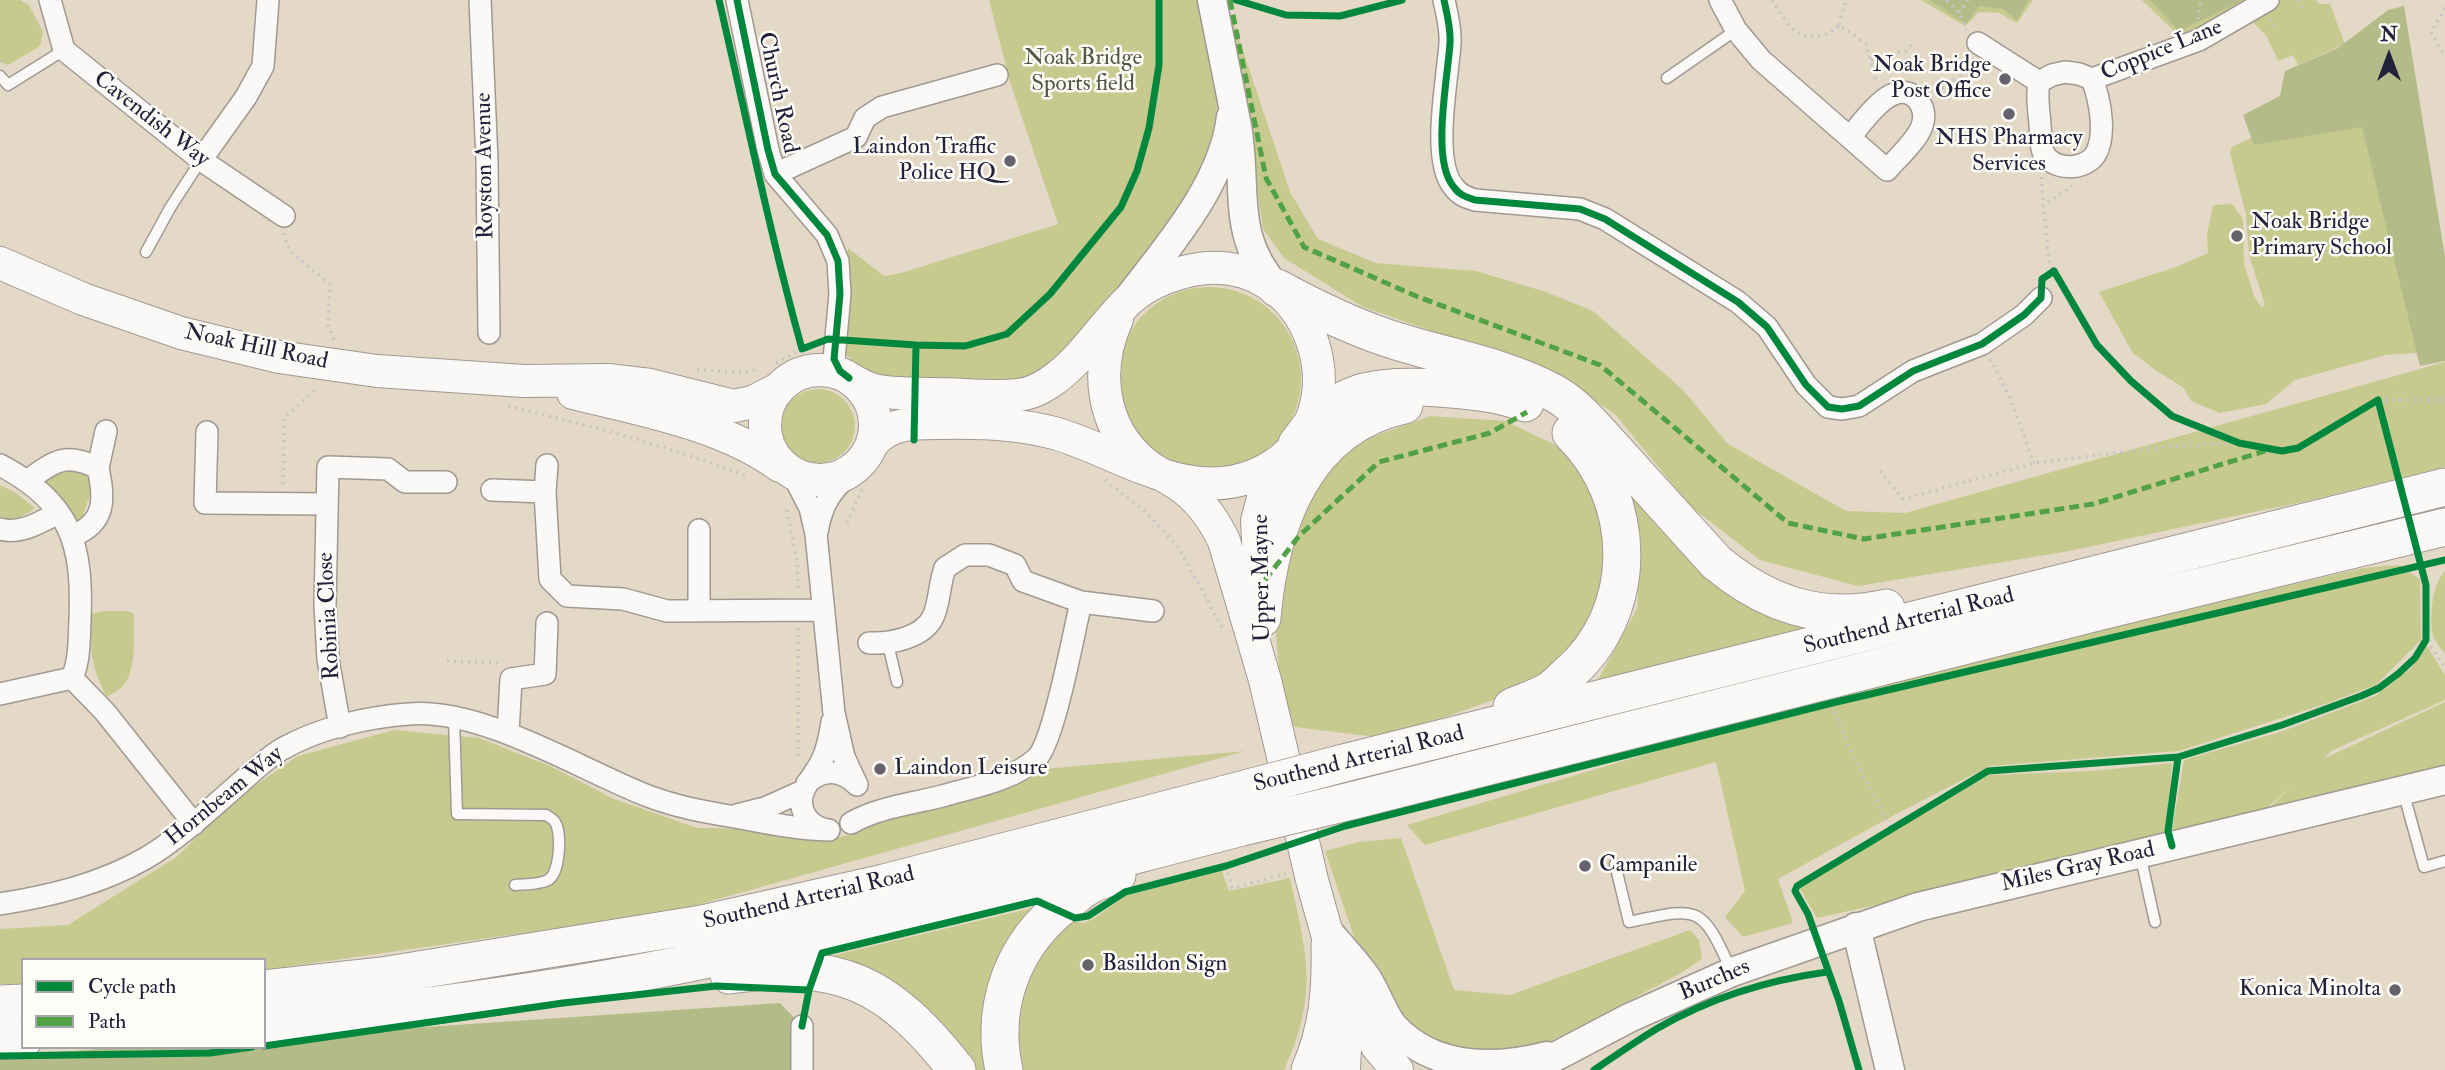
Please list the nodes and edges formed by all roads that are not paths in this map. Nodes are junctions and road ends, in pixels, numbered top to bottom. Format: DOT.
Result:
graph roads {
  1 [pos="50,0"];
  2 [pos="268,0"];
  3 [pos="480,0"];
  4 [pos="737,0"];
  5 [pos="1212,0"];
  6 [pos="1444,0"];
  7 [pos="1720,0"];
  8 [pos="2268,0"];
  9 [pos="1736,30"];
  10 [pos="1978,43"];
  11 [pos="64,50"];
  12 [pos="997,75"];
  13 [pos="0,76"];
  14 [pos="1667,78"];
  15 [pos="2092,79"];
  16 [pos="2039,82"];
  17 [pos="1232,104"];
  18 [pos="1850,137"];
  19 [pos="201,160"];
  20 [pos="775,174"];
  21 [pos="284,216"];
  22 [pos="146,252"];
  23 [pos="0,263"];
  24 [pos="1277,288"];
  25 [pos="2040,298"];
  26 [pos="1124,304"];
  27 [pos="489,333"];
  28 [pos="849,378"];
  29 [pos="524,381"];
  30 [pos="778,389"];
  31 [pos="106,431"];
  32 [pos="207,432"];
  33 [pos="1578,441"];
  34 [pos="872,444"];
  35 [pos="1297,444"];
  36 [pos="0,465"];
  37 [pos="547,465"];
  38 [pos="98,468"];
  39 [pos="1157,472"];
  40 [pos="859,476"];
  41 [pos="28,480"];
  42 [pos="787,481"];
  43 [pos="446,482"];
  44 [pos="2445,487"];
  45 [pos="492,490"];
  46 [pos="545,492"];
  47 [pos="327,503"];
  48 [pos="58,513"];
  49 [pos="2445,527"];
  50 [pos="0,529"];
  51 [pos="699,530"];
  52 [pos="816,534"];
  53 [pos="72,536"];
  54 [pos="2221,544"];
  55 [pos="1082,602"];
  56 [pos="823,610"];
  57 [pos="699,611"];
  58 [pos="1153,611"];
  59 [pos="1262,618"];
  60 [pos="547,623"];
  61 [pos="878,644"];
  62 [pos="72,678"];
  63 [pos="1265,680"];
  64 [pos="897,682"];
  65 [pos="0,694"];
  66 [pos="834,713"];
  67 [pos="454,718"];
  68 [pos="340,727"];
  69 [pos="509,733"];
  70 [pos="1346,763"];
  71 [pos="2445,780"];
  72 [pos="805,787"];
  73 [pos="858,788"];
  74 [pos="2403,791"];
  75 [pos="909,804"];
  76 [pos="732,816"];
  77 [pos="851,822"];
  78 [pos="194,824"];
  79 [pos="829,830"];
  80 [pos="1240,844"];
  81 [pos="2140,854"];
  82 [pos="2445,862"];
  83 [pos="1615,864"];
  84 [pos="515,885"];
  85 [pos="0,904"];
  86 [pos="2155,922"];
  87 [pos="1856,927"];
  88 [pos="1331,949"];
  89 [pos="1732,972"];
  90 [pos="266,989"];
  91 [pos="0,1003"];
  92 [pos="21,1003"];
  93 [pos="355,1016"];
  94 [pos="266,1025"];
  95 [pos="802,1026"];
  96 [pos="0,1040"];
  97 [pos="21,1040"];
  98 [pos="1579,1046"];
  99 [pos="802,1070"];
  100 [pos="957,1070"];
  101 [pos="1004,1070"];
  102 [pos="1310,1070"];
  103 [pos="1344,1070"];
  104 [pos="1397,1070"];
  105 [pos="1530,1070"];
  106 [pos="1552,1070"];
  107 [pos="1890,1070"];
  1 -- 11 [label="street"];
  2 -- 19 [label="street"];
  3 -- 27 [label="street, Royston Avenue"];
  4 -- 20 [label="street, Church Road"];
  5 -- 17 [label="street"];
  6 -- 25 [label="street"];
  7 -- 9 [label="street"];
  8 -- 15 [label="street, Coppice Lane"];
  9 -- 14 [label="lane"];
  9 -- 18 [label="street"];
  10 -- 16 [label="street"];
  11 -- 13 [label="lane"];
  11 -- 19 [label="street, Cavendish Way"];
  12 -- 20 [label="street"];
  15 -- 16 [label="street, Coppice Lane"];
  15 -- 16 [label="street, Coppice Lane"];
  17 -- 24 [label="street"];
  17 -- 26 [label="street"];
  18 -- 18 [label="street"];
  19 -- 21 [label="street, Cavendish Way"];
  19 -- 22 [label="lane"];
  20 -- 28 [label="street, Church Road"];
  23 -- 29 [label="main road, Noak Hill Road"];
  24 -- 26 [label="main road"];
  24 -- 35 [label="main road"];
  24 -- 54 [label="highway"];
  26 -- 28 [label="main road"];
  26 -- 39 [label="main road"];
  28 -- 30 [label="main road"];
  28 -- 34 [label="main road"];
  29 -- 30 [label="main road, Noak Hill Road"];
  29 -- 42 [label="main road, Noak Hill Road"];
  30 -- 42 [label="main road"];
  31 -- 38 [label="street"];
  32 -- 47 [label="street"];
  33 -- 35 [label="highway"];
  33 -- 59 [label="highway"];
  33 -- 70 [label="highway"];
  34 -- 39 [label="main road"];
  34 -- 40 [label="main road"];
  35 -- 39 [label="main road"];
  35 -- 59 [label="main road, Upper Mayne"];
  36 -- 41 [label="street"];
  37 -- 46 [label="street"];
  38 -- 41 [label="street"];
  38 -- 53 [label="street"];
  39 -- 63 [label="main road, Upper Mayne"];
  40 -- 42 [label="main road"];
  40 -- 52 [label="street"];
  41 -- 48 [label="street"];
  42 -- 52 [label="street"];
  43 -- 47 [label="street, Robinia Close"];
  44 -- 54 [label="highway, Southend Arterial Road"];
  45 -- 46 [label="street"];
  46 -- 57 [label="street"];
  47 -- 68 [label="street, Robinia Close"];
  48 -- 50 [label="street"];
  48 -- 53 [label="street"];
  49 -- 80 [label="highway, Southend Arterial Road, bridge"];
  51 -- 57 [label="street"];
  52 -- 56 [label="street"];
  53 -- 62 [label="street"];
  54 -- 70 [label="highway, Southend Arterial Road"];
  55 -- 58 [label="street"];
  55 -- 61 [label="street"];
  55 -- 75 [label="street"];
  56 -- 57 [label="street"];
  56 -- 66 [label="street"];
  59 -- 63 [label="main road, Upper Mayne"];
  60 -- 69 [label="street"];
  61 -- 64 [label="lane"];
  62 -- 65 [label="street"];
  62 -- 78 [label="street"];
  63 -- 88 [label="main road, Upper Mayne"];
  66 -- 72 [label="street"];
  66 -- 73 [label="street"];
  67 -- 68 [label="street, Hornbeam Way"];
  67 -- 69 [label="street, Hornbeam Way"];
  67 -- 84 [label="lane"];
  68 -- 78 [label="street, Hornbeam Way"];
  69 -- 76 [label="street, Hornbeam Way"];
  70 -- 90 [label="highway, Southend Arterial Road, bridge"];
  71 -- 74 [label="street, Miles Gray Road"];
  72 -- 73 [label="street"];
  72 -- 76 [label="street, Hornbeam Way"];
  72 -- 79 [label="street"];
  73 -- 75 [label="street"];
  73 -- 77 [label="street"];
  74 -- 81 [label="street, Miles Gray Road"];
  74 -- 82 [label="lane"];
  75 -- 77 [label="street"];
  76 -- 79 [label="street, Hornbeam Way"];
  77 -- 79 [label="street"];
  78 -- 85 [label="street, Hornbeam Way"];
  80 -- 93 [label="highway, Southend Arterial Road"];
  80 -- 101 [label="highway"];
  81 -- 86 [label="lane"];
  81 -- 87 [label="street, Miles Gray Road"];
  83 -- 89 [label="lane"];
  87 -- 89 [label="street, Burches"];
  87 -- 107 [label="street"];
  88 -- 98 [label="street"];
  88 -- 102 [label="highway"];
  88 -- 103 [label="main road, Upper Mayne"];
  88 -- 104 [label="main road, Upper Mayne"];
  89 -- 98 [label="street, Burches"];
  91 -- 92 [label="highway"];
  93 -- 94 [label="highway, Southend Arterial Road"];
  93 -- 100 [label="highway"];
  95 -- 99 [label="street"];
  96 -- 97 [label="highway"];
  98 -- 105 [label="street, Burches"];
  98 -- 106 [label="street, Burches"];
}
